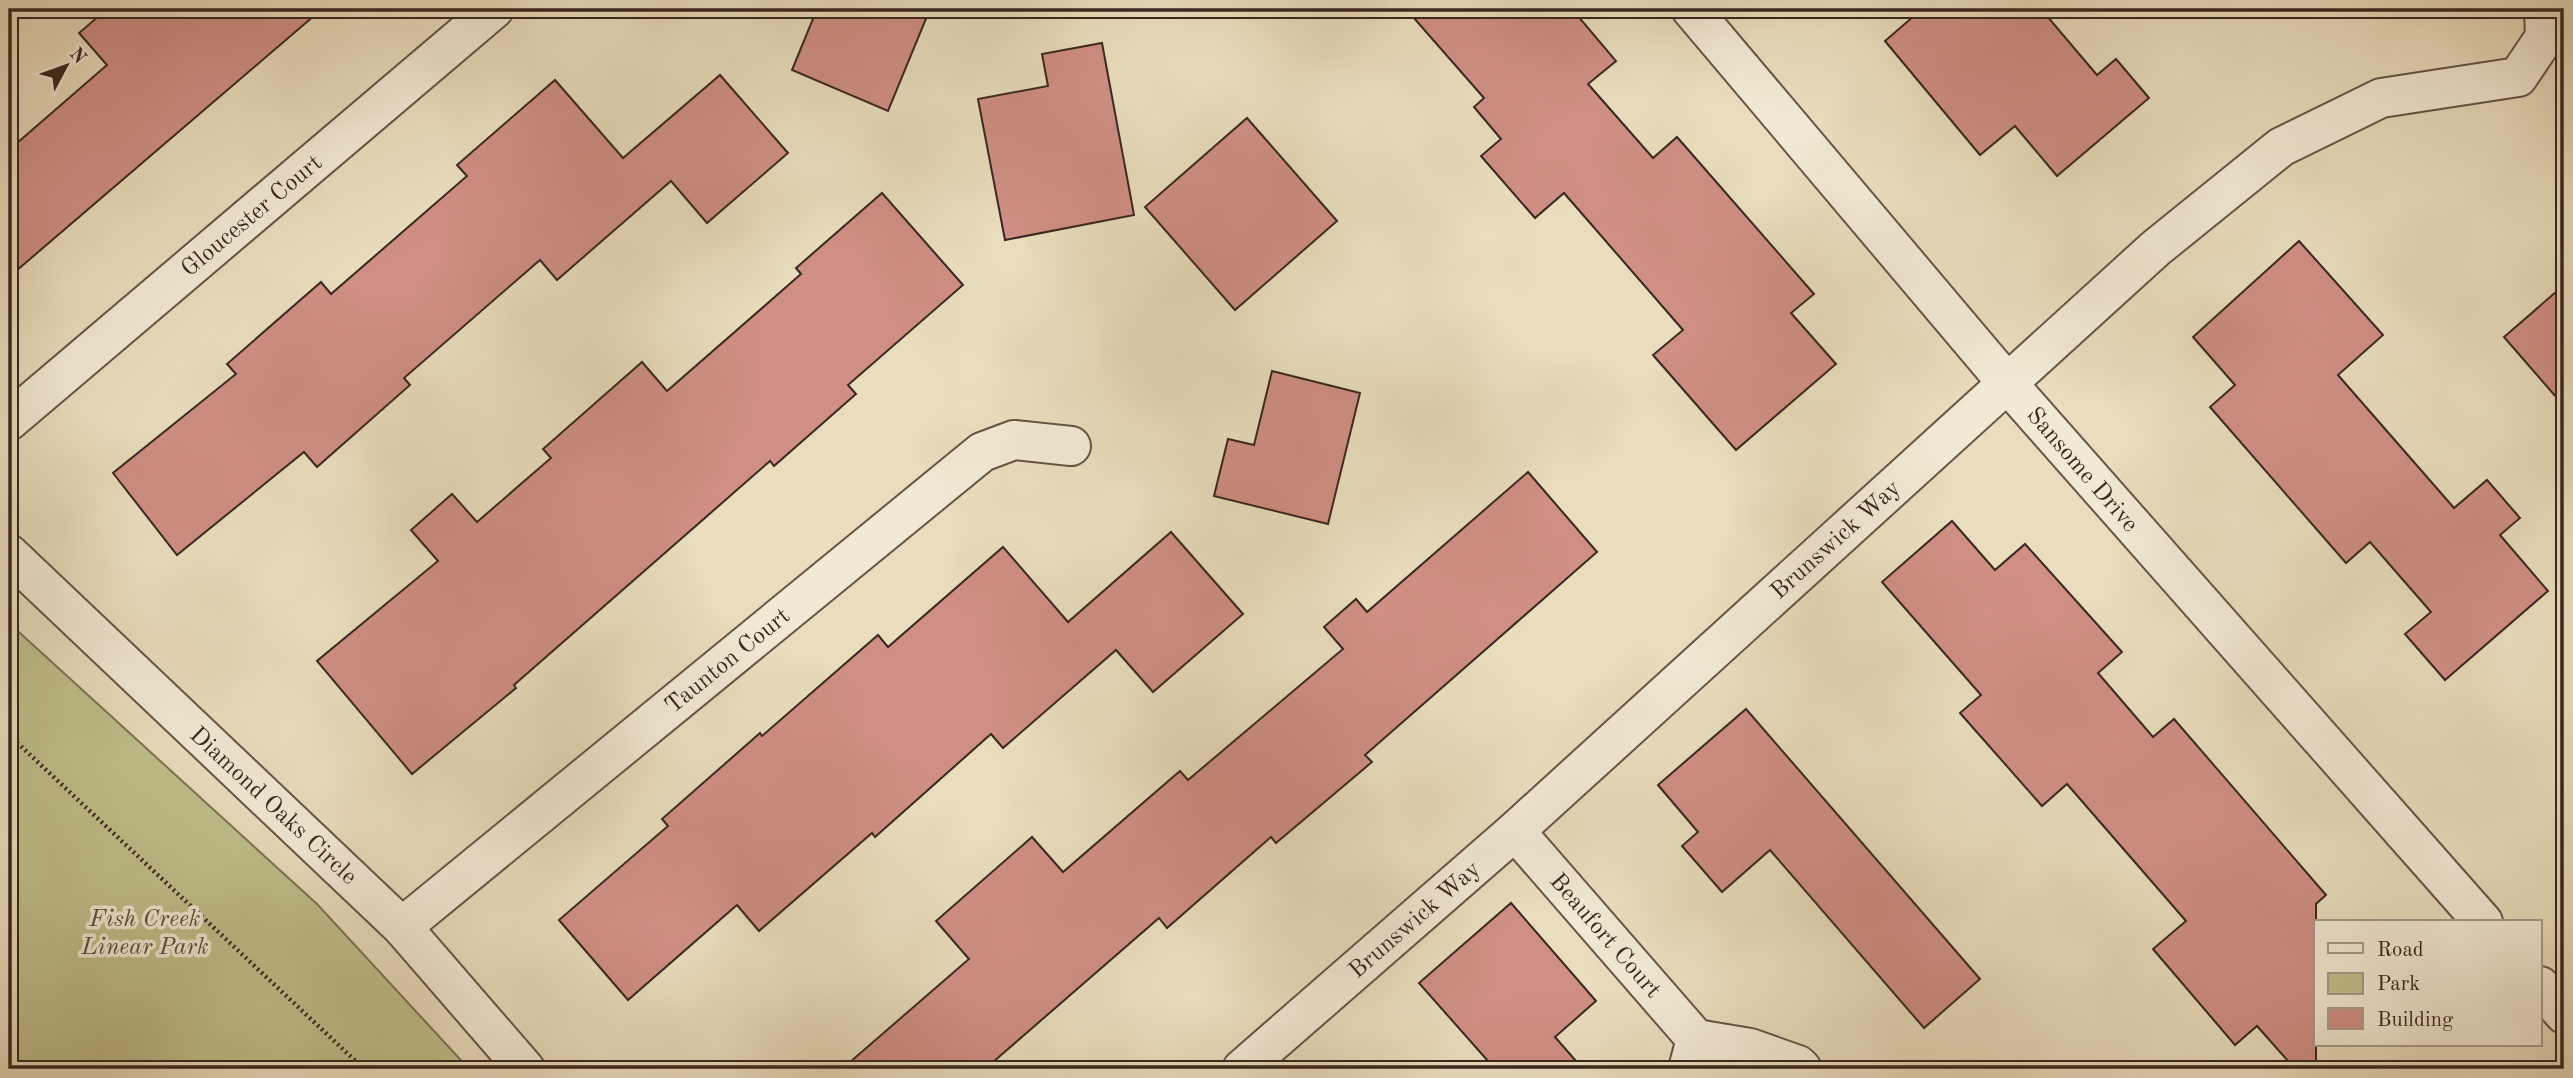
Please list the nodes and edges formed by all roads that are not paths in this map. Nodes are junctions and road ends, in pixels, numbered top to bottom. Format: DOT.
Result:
graph roads {
  1 [pos="494,9"];
  2 [pos="1691,9"];
  3 [pos="2544,9"];
  4 [pos="2007,383"];
  5 [pos="9,421"];
  6 [pos="1071,446"];
  7 [pos="9,554"];
  8 [pos="1515,831"];
  9 [pos="2481,920"];
  10 [pos="402,927"];
  11 [pos="2542,988"];
  12 [pos="2564,1014"];
  13 [pos="1692,1054"];
  14 [pos="525,1069"];
  15 [pos="1242,1069"];
  16 [pos="1802,1069"];
  1 -- 5 [label="street, Gloucester Court"];
  2 -- 4 [label="street, Sansome Drive"];
  3 -- 4 [label="street, Brunswick Way"];
  4 -- 8 [label="street, Brunswick Way"];
  4 -- 9 [label="street, Sansome Drive"];
  6 -- 10 [label="street, Taunton Court"];
  7 -- 10 [label="street, Diamond Oaks Circle"];
  8 -- 13 [label="street, Beaufort Court"];
  8 -- 15 [label="street, Brunswick Way"];
  10 -- 14 [label="street, Diamond Oaks Circle"];
  11 -- 12 [label="street"];
  13 -- 16 [label="street, Beaufort Court"];
}
